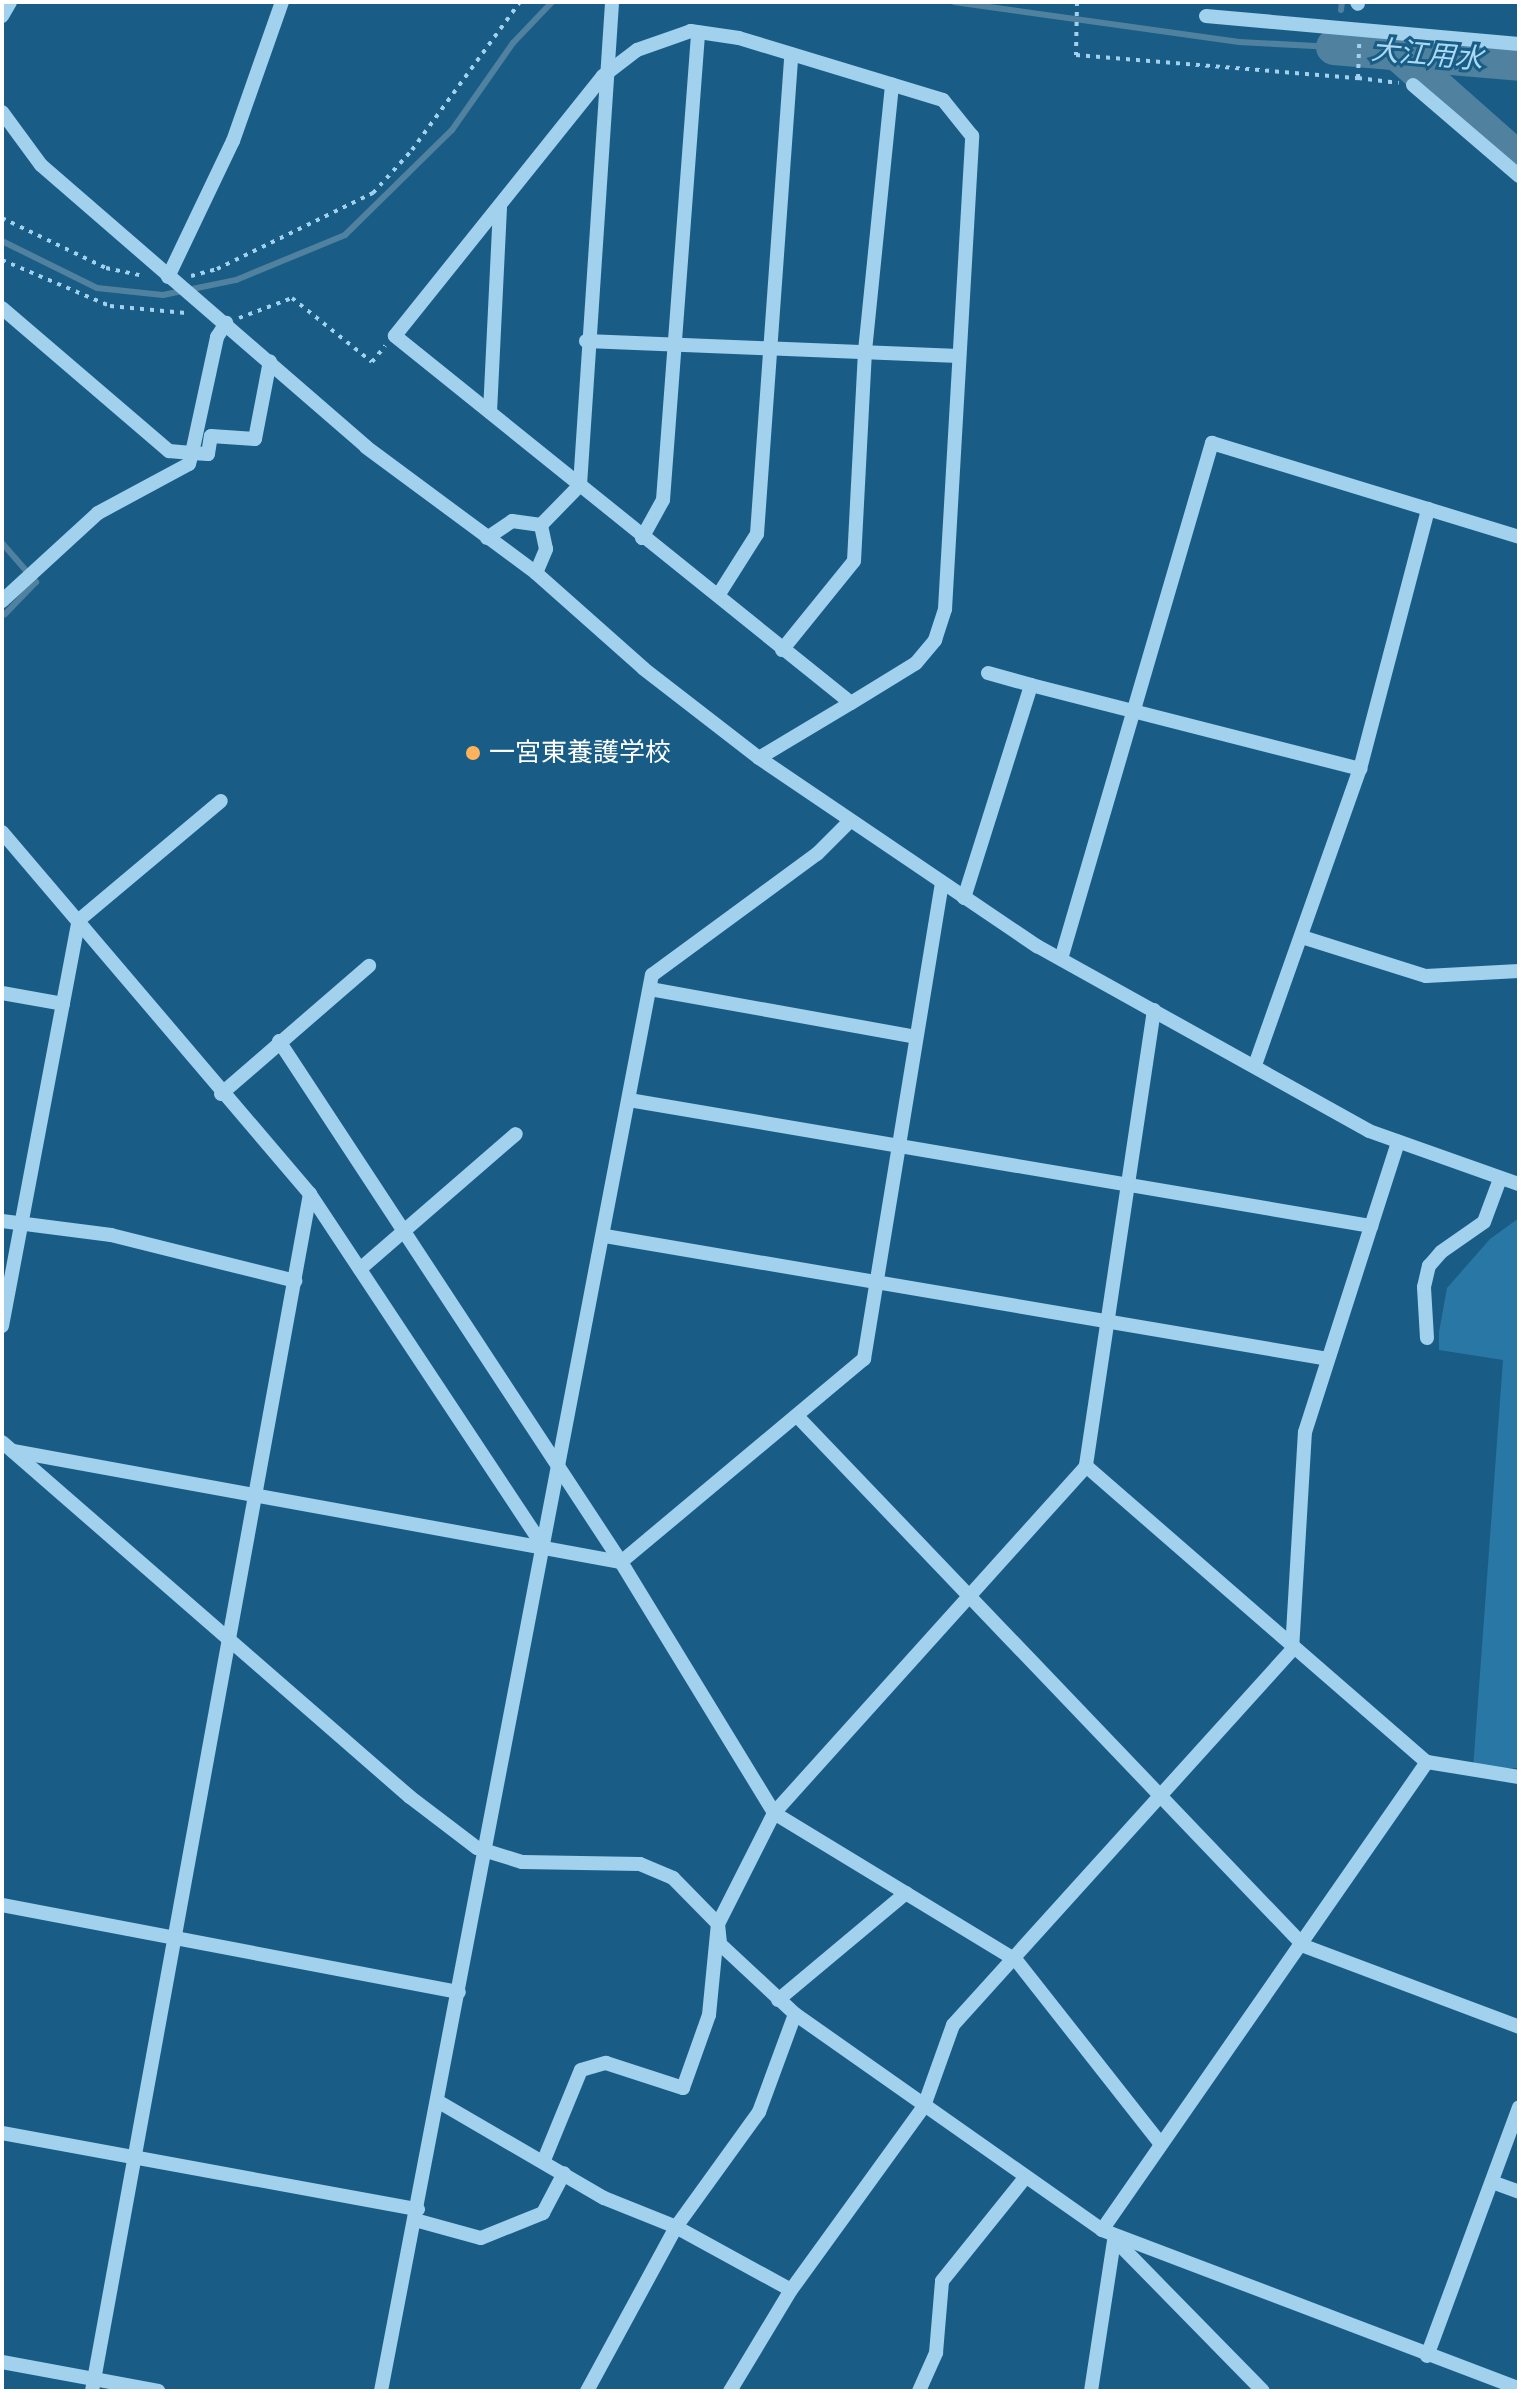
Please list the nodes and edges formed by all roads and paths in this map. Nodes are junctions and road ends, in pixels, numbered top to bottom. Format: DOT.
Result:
graph roads {
  1 [pos="10,2"];
  2 [pos="282,2"];
  3 [pos="520,2"];
  4 [pos="612,2"];
  5 [pos="1077,5"];
  6 [pos="2,16"];
  7 [pos="1206,16"];
  8 [pos="698,32"];
  9 [pos="1359,39"];
  10 [pos="1519,44"];
  11 [pos="791,54"];
  12 [pos="603,76"];
  13 [pos="1358,78"];
  14 [pos="892,84"];
  15 [pos="1413,85"];
  16 [pos="4,117"];
  17 [pos="1519,176"];
  18 [pos="500,206"];
  19 [pos="2,218"];
  20 [pos="2,260"];
  21 [pos="171,279"];
  22 [pos="201,303"];
  23 [pos="2,308"];
  24 [pos="226,323"];
  25 [pos="395,336"];
  26 [pos="586,341"];
  27 [pos="677,342"];
  28 [pos="771,347"];
  29 [pos="865,351"];
  30 [pos="959,356"];
  31 [pos="270,361"];
  32 [pos="490,412"];
  33 [pos="192,453"];
  34 [pos="580,485"];
  35 [pos="1428,509"];
  36 [pos="541,525"];
  37 [pos="1519,537"];
  38 [pos="487,538"];
  39 [pos="642,538"];
  40 [pos="536,573"];
  41 [pos="719,594"];
  42 [pos="2,601"];
  43 [pos="782,650"];
  44 [pos="988,673"];
  45 [pos="1031,685"];
  46 [pos="851,703"];
  47 [pos="1136,712"];
  48 [pos="759,758"];
  49 [pos="1360,769"];
  50 [pos="221,801"];
  51 [pos="850,821"];
  52 [pos="2,832"];
  53 [pos="942,884"];
  54 [pos="964,898"];
  55 [pos="79,920"];
  56 [pos="1302,937"];
  57 [pos="1061,959"];
  58 [pos="369,966"];
  59 [pos="1519,971"];
  60 [pos="650,989"];
  61 [pos="2,993"];
  62 [pos="63,1004"];
  63 [pos="1154,1010"];
  64 [pos="916,1037"];
  65 [pos="279,1041"];
  66 [pos="1255,1065"];
  67 [pos="221,1094"];
  68 [pos="629,1100"];
  69 [pos="516,1134"];
  70 [pos="1398,1142"];
  71 [pos="896,1146"];
  72 [pos="1500,1179"];
  73 [pos="1519,1184"];
  74 [pos="1130,1187"];
  75 [pos="310,1194"];
  76 [pos="2,1221"];
  77 [pos="21,1224"];
  78 [pos="1371,1226"];
  79 [pos="405,1230"];
  80 [pos="605,1236"];
  81 [pos="360,1269"];
  82 [pos="295,1281"];
  83 [pos="874,1281"];
  84 [pos="1111,1321"];
  85 [pos="2,1326"];
  86 [pos="1427,1338"];
  87 [pos="1328,1359"];
  88 [pos="797,1416"];
  89 [pos="5,1448"];
  90 [pos="1086,1466"];
  91 [pos="559,1467"];
  92 [pos="255,1497"];
  93 [pos="544,1548"];
  94 [pos="621,1562"];
  95 [pos="967,1598"];
  96 [pos="231,1642"];
  97 [pos="1292,1650"];
  98 [pos="1427,1762"];
  99 [pos="1519,1777"];
  100 [pos="1161,1798"];
  101 [pos="774,1813"];
  102 [pos="485,1852"];
  103 [pos="906,1893"];
  104 [pos="2,1905"];
  105 [pos="718,1924"];
  106 [pos="176,1939"];
  107 [pos="1304,1946"];
  108 [pos="1016,1960"];
  109 [pos="459,1992"];
  110 [pos="778,2000"];
  111 [pos="795,2014"];
  112 [pos="1519,2027"];
  113 [pos="439,2102"];
  114 [pos="924,2106"];
  115 [pos="1519,2107"];
  116 [pos="2,2133"];
  117 [pos="1160,2143"];
  118 [pos="131,2156"];
  119 [pos="544,2160"];
  120 [pos="564,2173"];
  121 [pos="1024,2179"];
  122 [pos="1492,2182"];
  123 [pos="1519,2192"];
  124 [pos="416,2215"];
  125 [pos="676,2227"];
  126 [pos="1109,2235"];
  127 [pos="791,2290"];
  128 [pos="1427,2356"];
  129 [pos="2,2362"];
  130 [pos="93,2385"];
  131 [pos="1519,2388"];
  132 [pos="158,2391"];
  133 [pos="381,2391"];
  134 [pos="587,2391"];
  135 [pos="730,2391"];
  136 [pos="919,2391"];
  137 [pos="1091,2391"];
  138 [pos="1263,2391"];
  1 -- 6 [label="street"];
  2 -- 21 [label="street"];
  3 -- 21 [label="path"];
  4 -- 12 [label="street"];
  5 -- 13 [label="path"];
  7 -- 10 [label="street"];
  8 -- 11 [label="street"];
  8 -- 12 [label="street"];
  8 -- 27 [label="street"];
  9 -- 13 [label="path"];
  11 -- 14 [label="street"];
  11 -- 28 [label="street"];
  12 -- 18 [label="street"];
  12 -- 26 [label="street"];
  13 -- 15 [label="path"];
  14 -- 29 [label="street"];
  14 -- 30 [label="street"];
  15 -- 17 [label="street"];
  16 -- 21 [label="street"];
  18 -- 25 [label="street"];
  18 -- 32 [label="street"];
  19 -- 21 [label="path"];
  20 -- 22 [label="path"];
  21 -- 22 [label="street"];
  22 -- 24 [label="street"];
  23 -- 33 [label="street"];
  24 -- 25 [label="path"];
  24 -- 31 [label="street"];
  24 -- 33 [label="street"];
  25 -- 32 [label="street"];
  26 -- 27 [label="street"];
  26 -- 34 [label="street"];
  27 -- 28 [label="street"];
  27 -- 39 [label="street"];
  28 -- 29 [label="street"];
  28 -- 41 [label="street"];
  29 -- 30 [label="street"];
  29 -- 43 [label="street"];
  30 -- 46 [label="street"];
  31 -- 33 [label="street"];
  31 -- 38 [label="street"];
  32 -- 34 [label="street"];
  33 -- 42 [label="street"];
  34 -- 36 [label="street"];
  34 -- 39 [label="street"];
  35 -- 37 [label="street"];
  35 -- 47 [label="street"];
  35 -- 49 [label="street"];
  36 -- 38 [label="street"];
  36 -- 40 [label="street"];
  38 -- 40 [label="street"];
  39 -- 41 [label="street"];
  40 -- 48 [label="street"];
  41 -- 43 [label="street"];
  43 -- 46 [label="street"];
  44 -- 45 [label="street"];
  45 -- 47 [label="street"];
  45 -- 54 [label="street"];
  46 -- 48 [label="street"];
  47 -- 49 [label="street"];
  47 -- 57 [label="street"];
  48 -- 51 [label="street"];
  49 -- 56 [label="street"];
  50 -- 55 [label="street"];
  51 -- 53 [label="street"];
  51 -- 60 [label="street"];
  52 -- 55 [label="street"];
  53 -- 54 [label="street"];
  53 -- 64 [label="street"];
  54 -- 57 [label="street"];
  55 -- 62 [label="street"];
  55 -- 67 [label="street"];
  56 -- 59 [label="street"];
  56 -- 66 [label="street"];
  57 -- 63 [label="street"];
  58 -- 65 [label="street"];
  60 -- 64 [label="street"];
  60 -- 68 [label="street"];
  61 -- 62 [label="street"];
  62 -- 77 [label="street"];
  63 -- 66 [label="street"];
  63 -- 74 [label="street"];
  64 -- 71 [label="street"];
  65 -- 67 [label="street"];
  65 -- 79 [label="street"];
  66 -- 70 [label="street"];
  67 -- 75 [label="street"];
  68 -- 71 [label="street"];
  68 -- 80 [label="street"];
  69 -- 79 [label="street"];
  70 -- 72 [label="street"];
  70 -- 78 [label="street"];
  71 -- 74 [label="street"];
  71 -- 83 [label="street"];
  72 -- 73 [label="street"];
  72 -- 86 [label="street"];
  74 -- 78 [label="street"];
  74 -- 84 [label="street"];
  75 -- 81 [label="street"];
  75 -- 82 [label="street"];
  76 -- 77 [label="street"];
  77 -- 82 [label="street"];
  77 -- 85 [label="street"];
  78 -- 87 [label="street"];
  79 -- 81 [label="street"];
  79 -- 91 [label="street"];
  80 -- 83 [label="street"];
  80 -- 91 [label="street"];
  81 -- 93 [label="street"];
  82 -- 92 [label="street"];
  83 -- 84 [label="street"];
  83 -- 88 [label="street"];
  84 -- 87 [label="street"];
  84 -- 90 [label="street"];
  87 -- 97 [label="street"];
  88 -- 94 [label="street"];
  88 -- 95 [label="street"];
  89 -- 92 [label="street"];
  89 -- 96 [label="street"];
  90 -- 95 [label="street"];
  90 -- 97 [label="street"];
  91 -- 93 [label="street"];
  91 -- 94 [label="street"];
  92 -- 93 [label="street"];
  92 -- 96 [label="street"];
  93 -- 94 [label="street"];
  93 -- 102 [label="street"];
  94 -- 101 [label="street"];
  95 -- 100 [label="street"];
  95 -- 101 [label="street"];
  96 -- 102 [label="street"];
  96 -- 106 [label="street"];
  97 -- 98 [label="street"];
  97 -- 100 [label="street"];
  98 -- 99 [label="street"];
  98 -- 107 [label="street"];
  100 -- 107 [label="street"];
  100 -- 108 [label="street"];
  101 -- 103 [label="street"];
  101 -- 105 [label="street"];
  102 -- 105 [label="street"];
  102 -- 109 [label="street"];
  103 -- 108 [label="street"];
  103 -- 110 [label="street"];
  104 -- 106 [label="street"];
  105 -- 110 [label="street"];
  105 -- 119 [label="street"];
  106 -- 109 [label="street"];
  106 -- 118 [label="street"];
  107 -- 112 [label="street"];
  107 -- 117 [label="street"];
  108 -- 114 [label="street"];
  108 -- 117 [label="street"];
  109 -- 113 [label="street"];
  110 -- 111 [label="street"];
  111 -- 114 [label="street"];
  111 -- 125 [label="street"];
  113 -- 119 [label="street"];
  113 -- 124 [label="street"];
  114 -- 121 [label="street"];
  114 -- 127 [label="street"];
  115 -- 122 [label="street"];
  116 -- 118 [label="street"];
  117 -- 126 [label="street"];
  118 -- 124 [label="street"];
  118 -- 130 [label="street"];
  119 -- 120 [label="street"];
  120 -- 124 [label="street"];
  120 -- 125 [label="street"];
  121 -- 126 [label="street"];
  121 -- 136 [label="street"];
  122 -- 123 [label="street"];
  122 -- 128 [label="street"];
  124 -- 133 [label="street"];
  125 -- 127 [label="street"];
  125 -- 134 [label="street"];
  126 -- 128 [label="street"];
  126 -- 137 [label="street"];
  126 -- 138 [label="street"];
  127 -- 135 [label="street"];
  128 -- 131 [label="street"];
  129 -- 130 [label="street"];
  130 -- 132 [label="street"];
}
